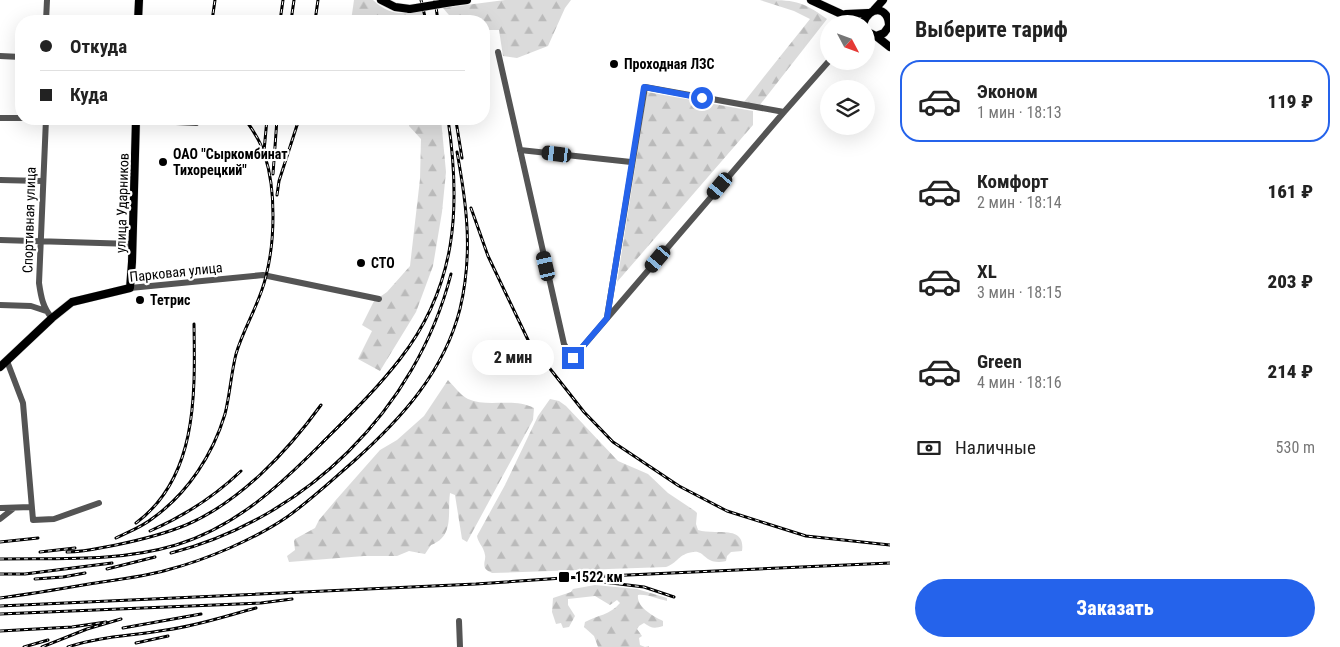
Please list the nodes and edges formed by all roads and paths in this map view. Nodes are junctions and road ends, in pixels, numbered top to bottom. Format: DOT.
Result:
graph roads {
  1 [pos="47,0"];
  2 [pos="139,0"];
  3 [pos="381,0"];
  4 [pos="467,0"];
  5 [pos="811,0"];
  6 [pos="883,0"];
  7 [pos="871,11"];
  8 [pos="839,13"];
  9 [pos="46,15"];
  10 [pos="138,15"];
  11 [pos="843,15"];
  12 [pos="869,15"];
  13 [pos="890,16"];
  14 [pos="889,22"];
  15 [pos="890,28"];
  16 [pos="875,34"];
  17 [pos="875,37"];
  18 [pos="890,47"];
  19 [pos="498,52"];
  20 [pos="0,56"];
  21 [pos="15,57"];
  22 [pos="821,70"];
  23 [pos="784,112"];
  24 [pos="0,118"];
  25 [pos="15,118"];
  26 [pos="46,125"];
  27 [pos="136,125"];
  28 [pos="520,150"];
  29 [pos="631,162"];
  30 [pos="0,180"];
  31 [pos="42,181"];
  32 [pos="0,240"];
  33 [pos="42,241"];
  34 [pos="133,244"];
  35 [pos="130,288"];
  36 [pos="378,299"];
  37 [pos="0,304"];
  38 [pos="46,311"];
  39 [pos="52,318"];
  40 [pos="607,318"];
  41 [pos="7,362"];
  42 [pos="0,367"];
  43 [pos="98,503"];
  44 [pos="31,507"];
  45 [pos="0,508"];
  46 [pos="14,508"];
  47 [pos="0,520"];
  48 [pos="459,621"];
  49 [pos="460,647"];
  1 -- 9 [label="street"];
  2 -- 10 [label="main road"];
  3 -- 4 [label="main road, bridge"];
  5 -- 8 [label="main road"];
  6 -- 7 [label="main road"];
  7 -- 8 [label="main road"];
  7 -- 12 [label="main road"];
  7 -- 14 [label="main road"];
  8 -- 11 [label="main road"];
  13 -- 14 [label="main road"];
  14 -- 15 [label="main road"];
  15 -- 16 [label="main road"];
  17 -- 18 [label="main road"];
  19 -- 28 [label="street"];
  20 -- 21 [label="street"];
  22 -- 23 [label="street"];
  23 -- 29 [label="street"];
  23 -- 40 [label="street"];
  24 -- 25 [label="street"];
  26 -- 31 [label="street, Спортивная улица"];
  27 -- 34 [label="main road, улица Ударников"];
  28 -- 29 [label="street"];
  28 -- 40 [label="street"];
  29 -- 40 [label="street"];
  30 -- 31 [label="street"];
  31 -- 33 [label="street, Спортивная улица"];
  32 -- 33 [label="street"];
  33 -- 34 [label="street"];
  33 -- 38 [label="street, Спортивная улица"];
  34 -- 35 [label="main road, улица Ударников"];
  35 -- 36 [label="street, Парковая улица"];
  35 -- 39 [label="main road, Парковая улица"];
  37 -- 38 [label="street"];
  38 -- 39 [label="street, Спортивная улица"];
  39 -- 41 [label="main road, Парковая улица"];
  41 -- 42 [label="main road, Парковая улица"];
  41 -- 44 [label="street"];
  43 -- 44 [label="street"];
  44 -- 46 [label="street"];
  45 -- 46 [label="street"];
  46 -- 47 [label="street"];
  48 -- 49 [label="street"];
}
